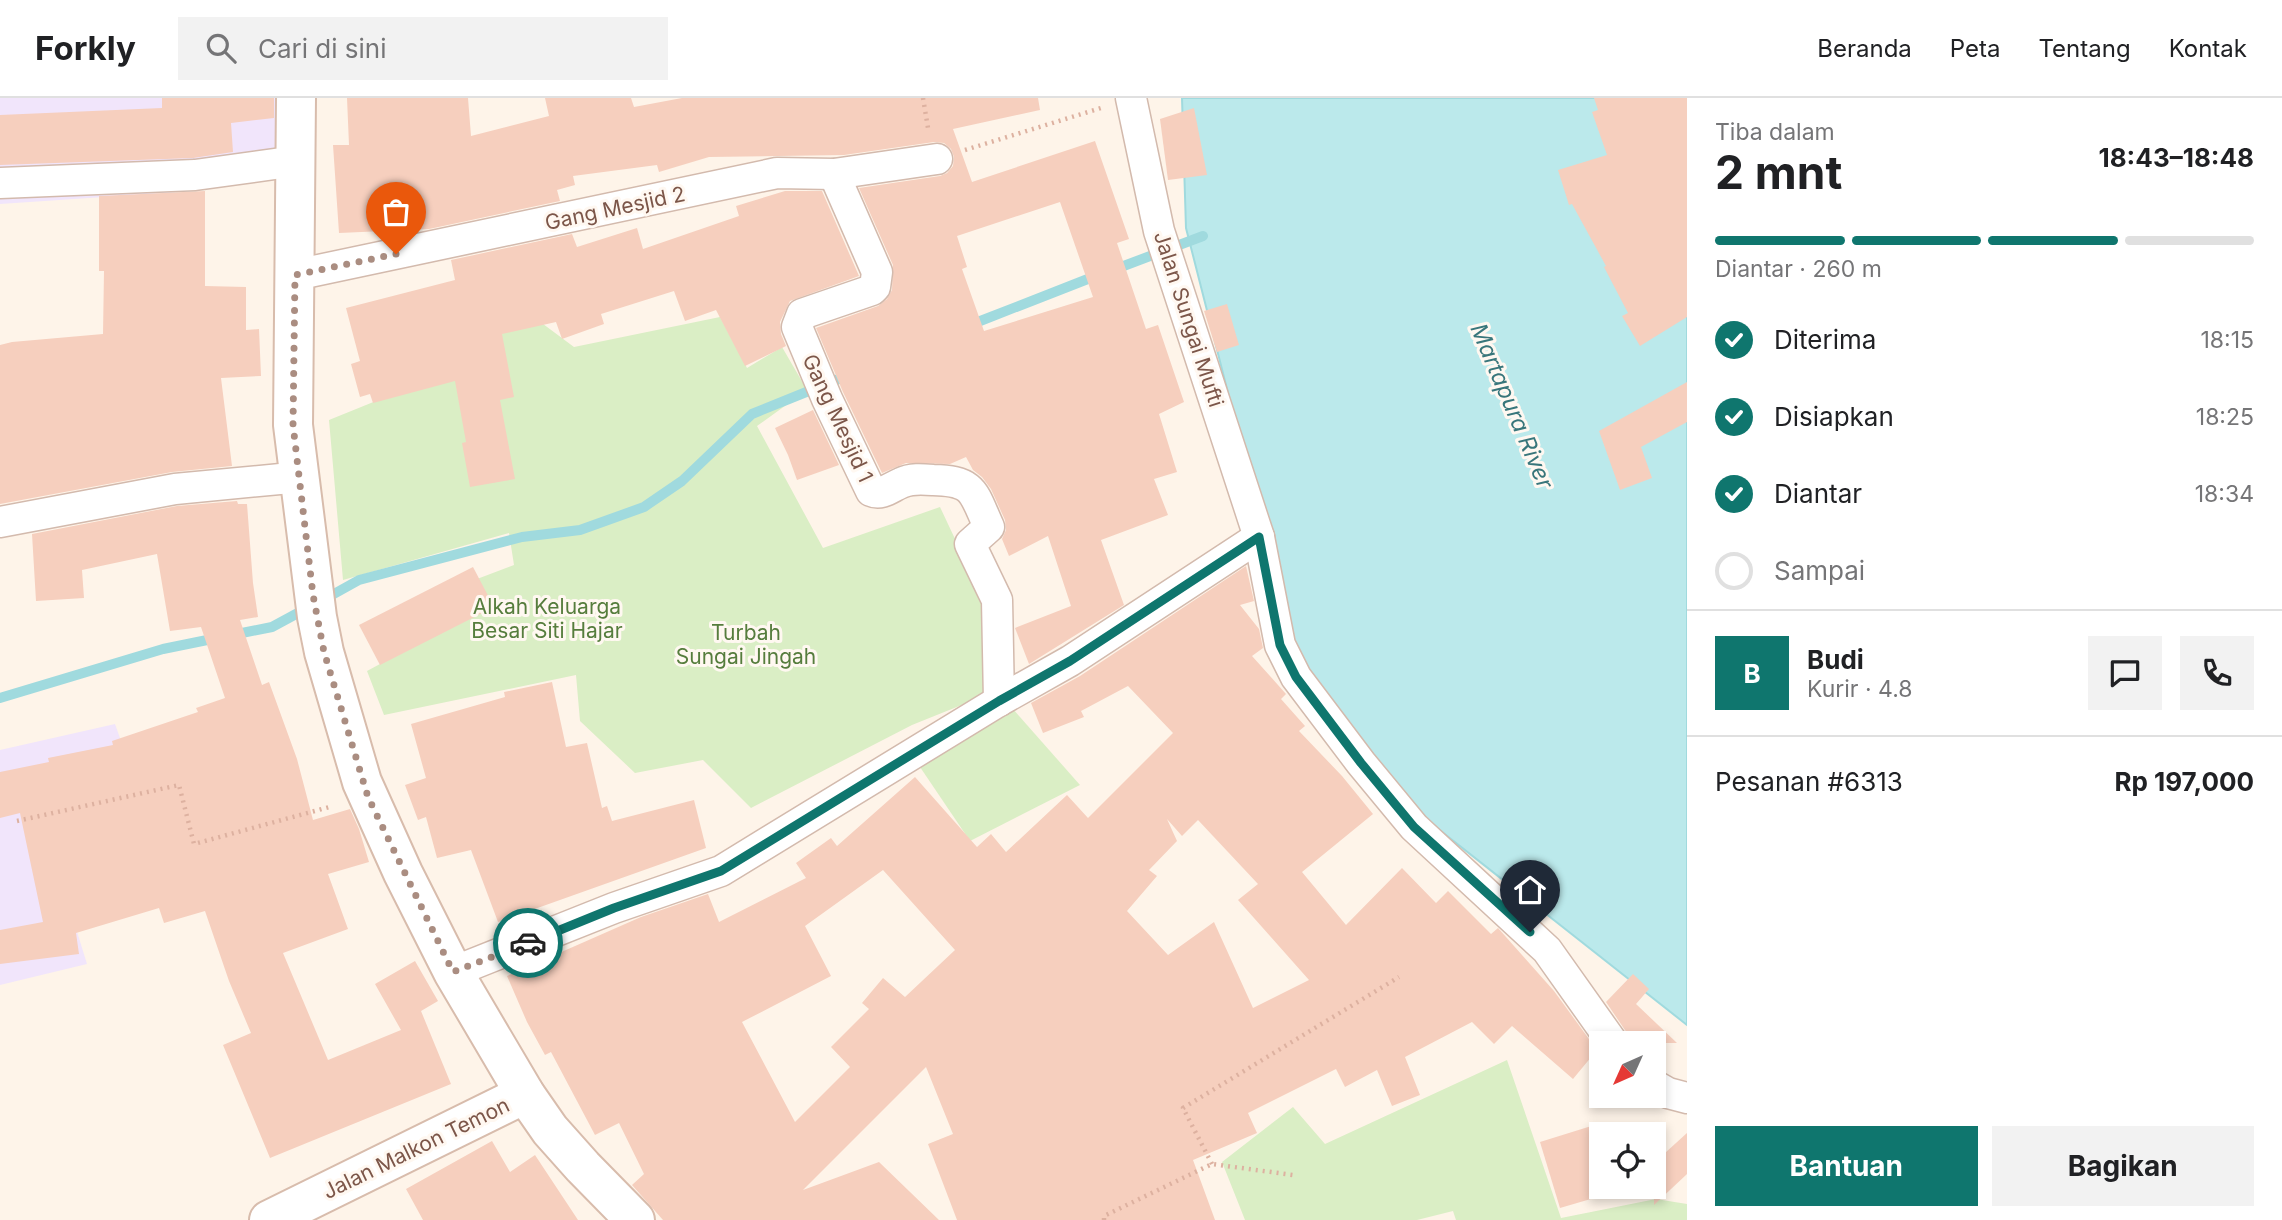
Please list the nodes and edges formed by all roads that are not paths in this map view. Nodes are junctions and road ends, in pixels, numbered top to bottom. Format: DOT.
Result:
graph roads {
  1 [pos="296,98"];
  2 [pos="1131,98"];
  3 [pos="937,159"];
  4 [pos="296,161"];
  5 [pos="834,174"];
  6 [pos="0,183"];
  7 [pos="295,275"];
  8 [pos="300,477"];
  9 [pos="0,522"];
  10 [pos="1259,537"];
  11 [pos="999,701"];
  12 [pos="453,972"];
  13 [pos="1604,1031"];
  14 [pos="1666,1092"];
  15 [pos="525,1094"];
  16 [pos="1687,1098"];
  17 [pos="269,1220"];
  18 [pos="635,1220"];
  1 -- 4 [label="main road"];
  2 -- 10 [label="street, Jalan Sungai Mufti"];
  3 -- 5 [label="street, Gang Mesjid 2"];
  4 -- 6 [label="street"];
  4 -- 7 [label="main road"];
  5 -- 7 [label="street, Gang Mesjid 2"];
  5 -- 11 [label="street, Gang Mesjid 1"];
  7 -- 8 [label="main road"];
  8 -- 9 [label="street"];
  8 -- 12 [label="main road"];
  10 -- 11 [label="street"];
  10 -- 13 [label="street, Jalan Sungai Mufti"];
  11 -- 12 [label="street"];
  12 -- 15 [label="main road"];
  14 -- 16 [label="street"];
  15 -- 17 [label="main road, Jalan Malkon Temon"];
  15 -- 18 [label="main road"];
}
